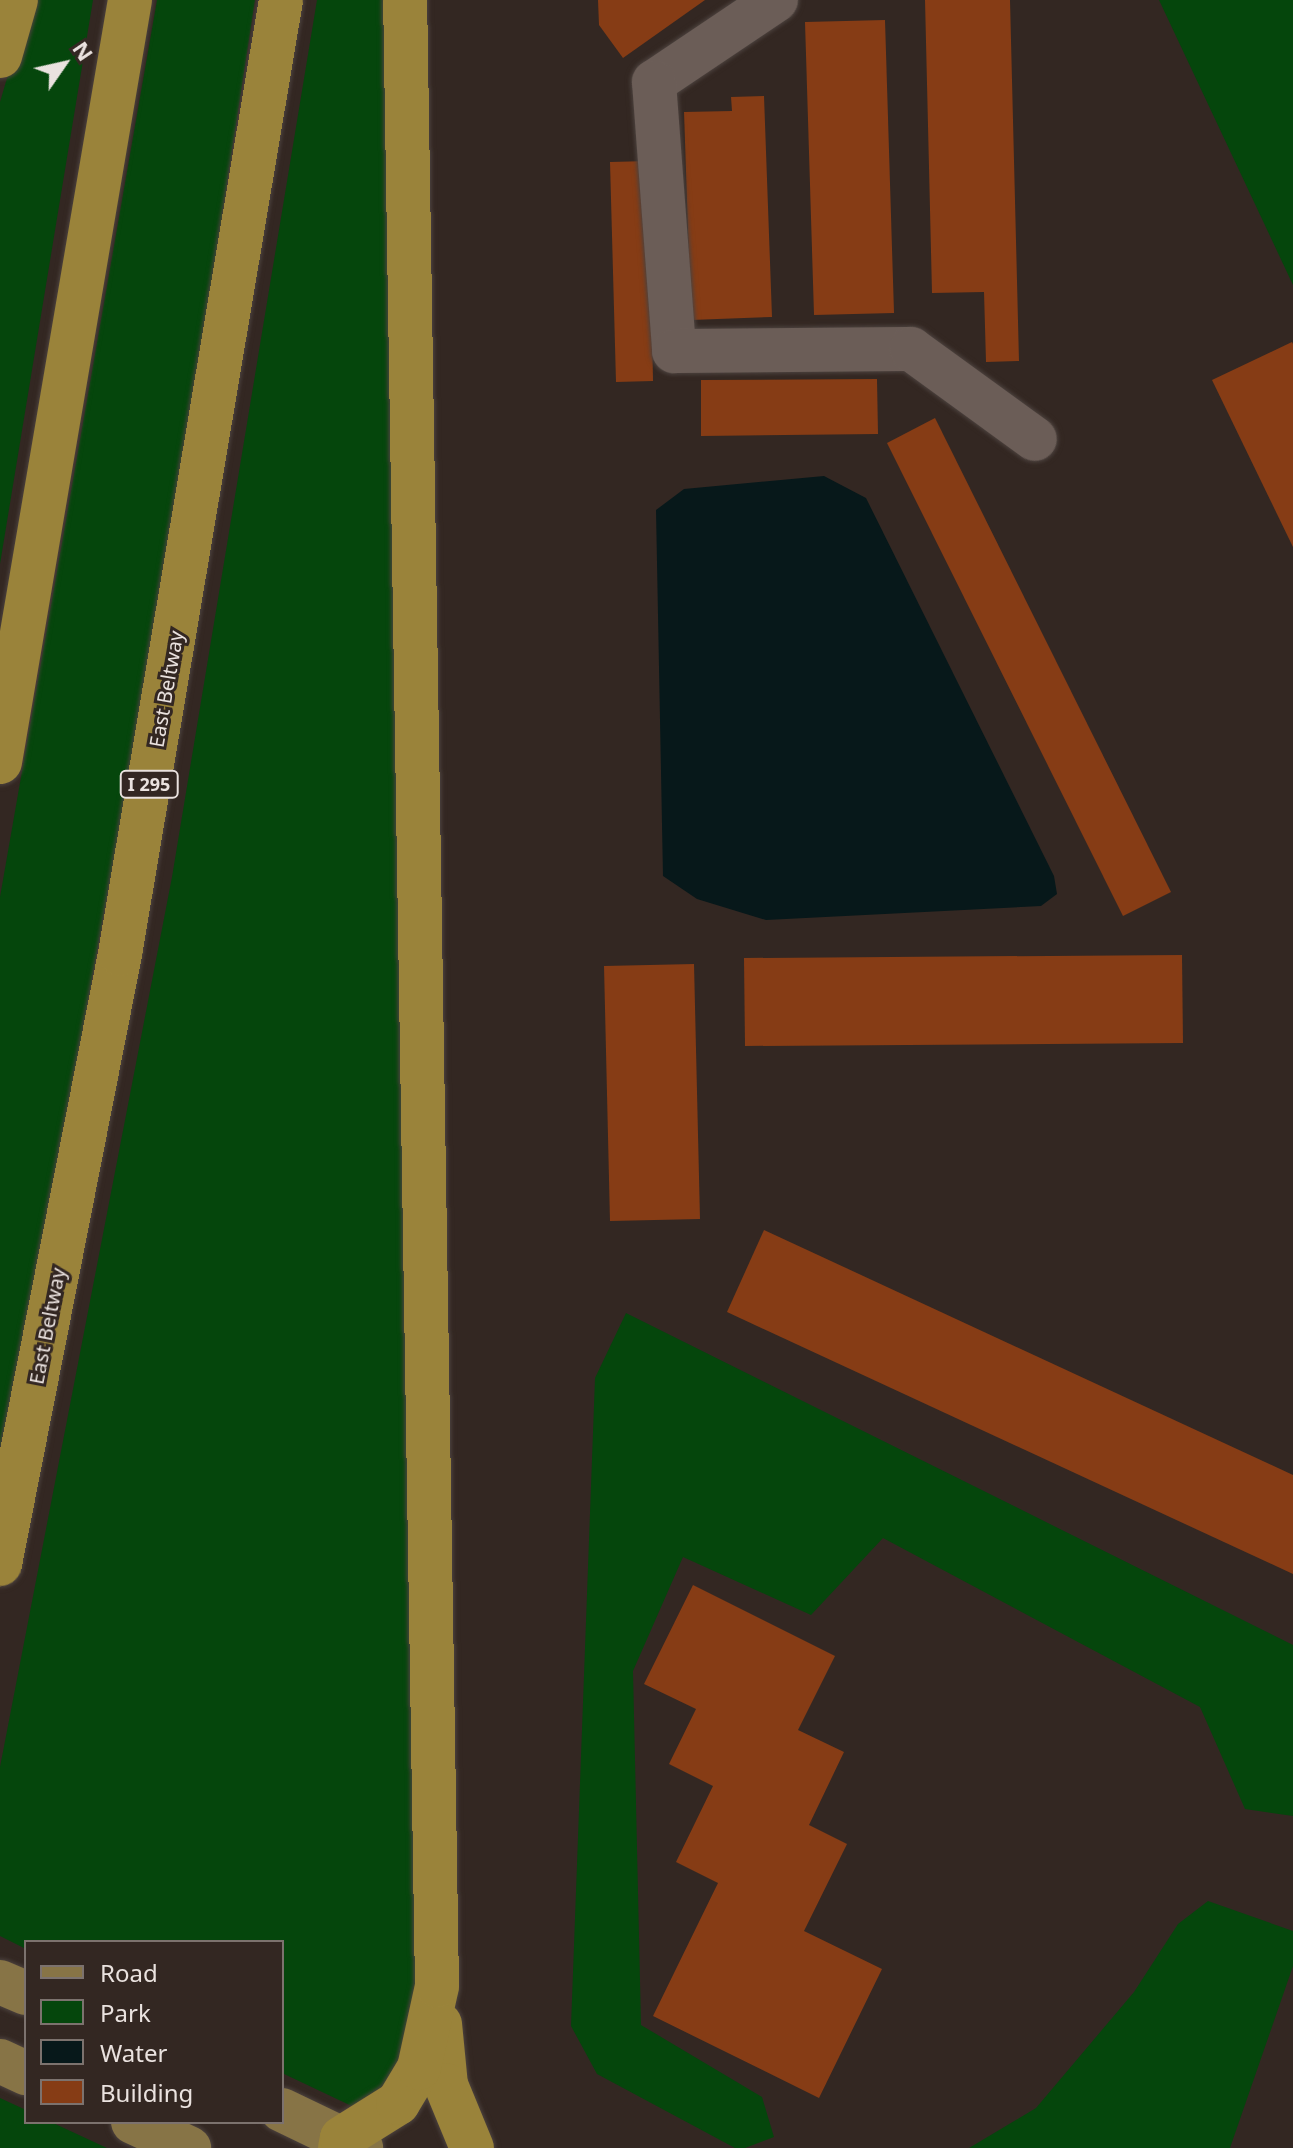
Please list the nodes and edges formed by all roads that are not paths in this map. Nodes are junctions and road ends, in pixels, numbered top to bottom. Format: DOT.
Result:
graph roads {
  1 [pos="16,0"];
  2 [pos="130,0"];
  3 [pos="281,0"];
  4 [pos="405,0"];
  5 [pos="776,0"];
  6 [pos="0,56"];
  7 [pos="1035,439"];
  8 [pos="0,762"];
  9 [pos="0,1564"];
  10 [pos="0,1982"];
  11 [pos="437,1986"];
  12 [pos="24,1992"];
  13 [pos="0,2061"];
  14 [pos="24,2072"];
  15 [pos="284,2111"];
  16 [pos="137,2124"];
  17 [pos="348,2145"];
  18 [pos="189,2148"];
  19 [pos="472,2148"];
  1 -- 6 [label="highway"];
  2 -- 8 [label="highway"];
  3 -- 9 [label="highway, East Beltway / I 295"];
  4 -- 11 [label="highway"];
  5 -- 7 [label="lane"];
  10 -- 12 [label="main road"];
  11 -- 17 [label="highway"];
  11 -- 19 [label="highway"];
  13 -- 14 [label="main road"];
  15 -- 17 [label="main road"];
  16 -- 18 [label="main road"];
}
